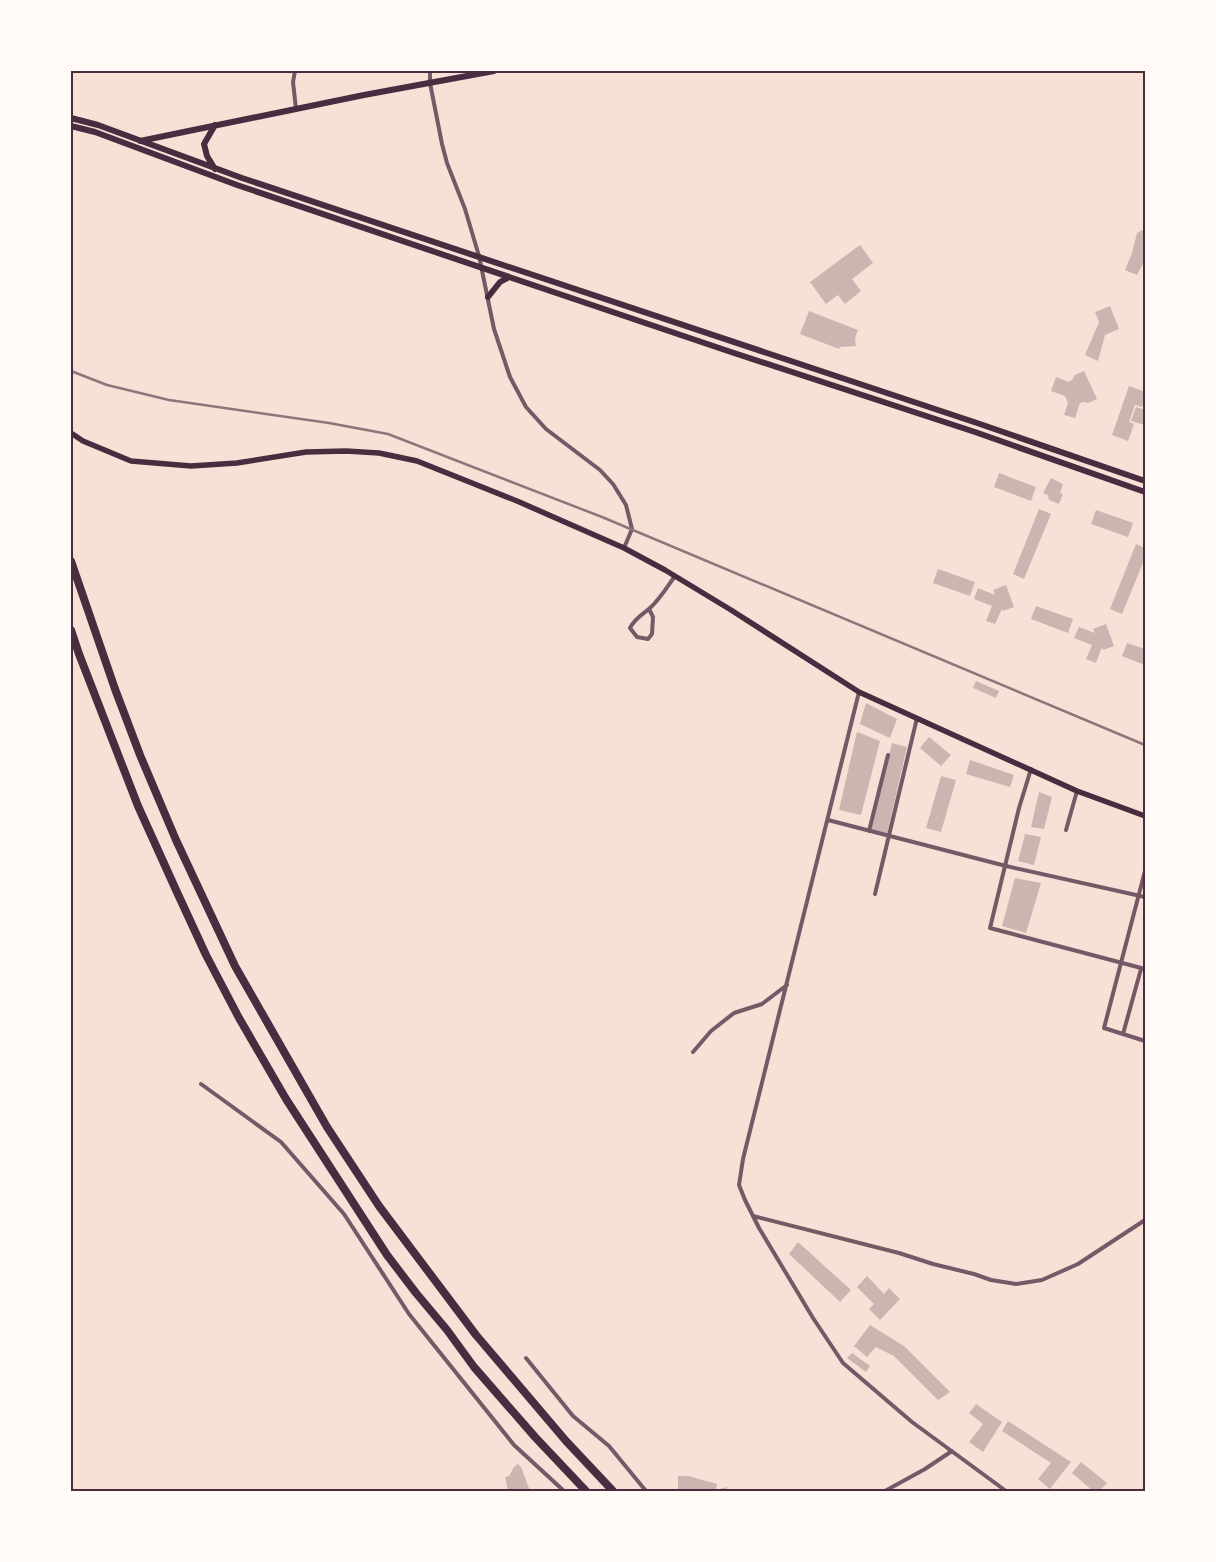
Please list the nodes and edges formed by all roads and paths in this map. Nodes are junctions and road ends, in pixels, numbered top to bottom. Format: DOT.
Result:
graph roads {
  1 [pos="294,71"];
  2 [pos="430,71"];
  3 [pos="494,71"];
  4 [pos="430,83"];
  5 [pos="296,108"];
  6 [pos="71,118"];
  7 [pos="215,125"];
  8 [pos="71,126"];
  9 [pos="139,141"];
  10 [pos="126,144"];
  11 [pos="215,168"];
  12 [pos="479,256"];
  13 [pos="482,268"];
  14 [pos="509,277"];
  15 [pos="488,297"];
  16 [pos="71,433"];
  17 [pos="1145,481"];
  18 [pos="1145,492"];
  19 [pos="624,548"];
  20 [pos="71,561"];
  21 [pos="675,576"];
  22 [pos="649,609"];
  23 [pos="71,630"];
  24 [pos="859,692"];
  25 [pos="917,718"];
  26 [pos="888,754"];
  27 [pos="1031,770"];
  28 [pos="1077,791"];
  29 [pos="1145,816"];
  30 [pos="828,820"];
  31 [pos="1066,830"];
  32 [pos="869,831"];
  33 [pos="888,836"];
  34 [pos="1006,866"];
  35 [pos="1145,871"];
  36 [pos="875,894"];
  37 [pos="1138,896"];
  38 [pos="1145,897"];
  39 [pos="1121,963"];
  40 [pos="1143,969"];
  41 [pos="786,985"];
  42 [pos="1123,1034"];
  43 [pos="1145,1041"];
  44 [pos="693,1052"];
  45 [pos="201,1084"];
  46 [pos="753,1216"];
  47 [pos="1145,1220"];
  48 [pos="526,1358"];
  49 [pos="952,1451"];
  50 [pos="564,1491"];
  51 [pos="586,1491"];
  52 [pos="613,1491"];
  53 [pos="646,1491"];
  54 [pos="885,1491"];
  55 [pos="1006,1491"];
  1 -- 5 [label="street"];
  2 -- 4 [label="street"];
  3 -- 4 [label="main road"];
  4 -- 5 [label="main road"];
  4 -- 12 [label="street"];
  5 -- 7 [label="main road"];
  6 -- 9 [label="main road"];
  7 -- 9 [label="main road"];
  7 -- 11 [label="main road"];
  8 -- 10 [label="main road"];
  9 -- 10 [label="main road"];
  9 -- 11 [label="main road"];
  10 -- 13 [label="main road"];
  11 -- 12 [label="main road"];
  12 -- 13 [label="street"];
  12 -- 17 [label="main road"];
  13 -- 14 [label="main road"];
  13 -- 15 [label="street"];
  14 -- 15 [label="main road"];
  14 -- 18 [label="main road"];
  15 -- 19 [label="street"];
  16 -- 19 [label="main road"];
  19 -- 21 [label="main road"];
  20 -- 52 [label="highway"];
  21 -- 22 [label="street"];
  21 -- 24 [label="main road"];
  22 -- 22 [label="street"];
  23 -- 51 [label="highway"];
  24 -- 25 [label="main road"];
  24 -- 30 [label="street"];
  25 -- 27 [label="main road"];
  25 -- 33 [label="street"];
  26 -- 32 [label="street"];
  27 -- 28 [label="main road"];
  27 -- 34 [label="street"];
  28 -- 29 [label="main road"];
  28 -- 31 [label="street"];
  30 -- 32 [label="street"];
  30 -- 41 [label="street"];
  32 -- 33 [label="street"];
  33 -- 34 [label="street"];
  33 -- 36 [label="street"];
  34 -- 37 [label="street"];
  34 -- 39 [label="street"];
  35 -- 37 [label="street"];
  37 -- 38 [label="street"];
  37 -- 39 [label="street"];
  39 -- 40 [label="street"];
  39 -- 42 [label="street"];
  40 -- 42 [label="street"];
  41 -- 44 [label="street"];
  41 -- 46 [label="street"];
  42 -- 43 [label="street"];
  45 -- 50 [label="street"];
  46 -- 47 [label="street"];
  46 -- 49 [label="street"];
  48 -- 53 [label="street"];
  49 -- 54 [label="street"];
  49 -- 55 [label="street"];
}
